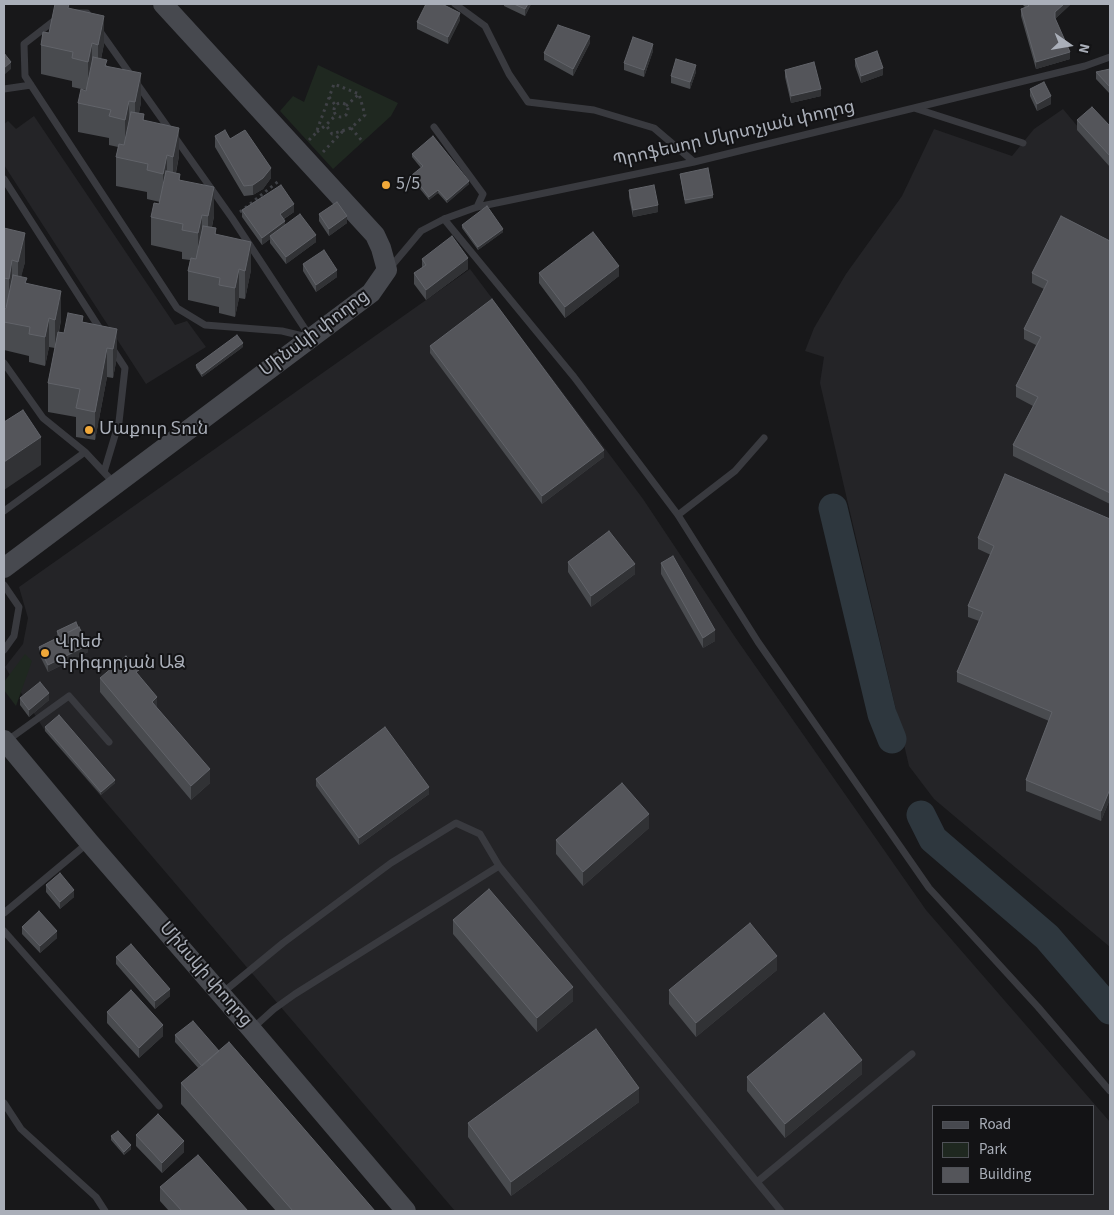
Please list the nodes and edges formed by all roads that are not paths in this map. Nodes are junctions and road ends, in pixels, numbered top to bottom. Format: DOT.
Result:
graph roads {
  1 [pos="163,4"];
  2 [pos="455,4"];
  3 [pos="1110,56"];
  4 [pos="31,85"];
  5 [pos="4,89"];
  6 [pos="914,108"];
  7 [pos="434,127"];
  8 [pos="1023,143"];
  9 [pos="694,162"];
  10 [pos="4,179"];
  11 [pos="477,207"];
  12 [pos="444,219"];
  13 [pos="385,274"];
  14 [pos="104,335"];
  15 [pos="311,338"];
  16 [pos="109,343"];
  17 [pos="4,363"];
  18 [pos="764,438"];
  19 [pos="85,452"];
  20 [pos="109,478"];
  21 [pos="4,510"];
  22 [pos="678,515"];
  23 [pos="4,568"];
  24 [pos="4,585"];
  25 [pos="4,650"];
  26 [pos="5,741"];
  27 [pos="110,742"];
  28 [pos="89,842"];
  29 [pos="499,866"];
  30 [pos="4,913"];
  31 [pos="4,931"];
  32 [pos="220,995"];
  33 [pos="252,1030"];
  34 [pos="912,1054"];
  35 [pos="1110,1091"];
  36 [pos="4,1103"];
  37 [pos="159,1106"];
  38 [pos="757,1182"];
  39 [pos="105,1211"];
  40 [pos="406,1211"];
  41 [pos="781,1211"];
  1 -- 13 [label="main road, Մինսկի փողոց"];
  2 -- 9 [label="lane"];
  3 -- 6 [label="lane, Պրոֆեսոր Մկրտչյան փողոց"];
  4 -- 5 [label="lane"];
  4 -- 15 [label="lane"];
  4 -- 15 [label="lane"];
  6 -- 8 [label="lane"];
  6 -- 9 [label="lane, Պրոֆեսոր Մկրտչյան փողոց"];
  7 -- 11 [label="lane"];
  9 -- 11 [label="lane, Պրոֆեսոր Մկրտչյան փողոց"];
  10 -- 14 [label="lane"];
  11 -- 12 [label="lane, Պրոֆեսոր Մկրտչյան փողոց"];
  12 -- 13 [label="lane, Պրոֆեսոր Մկրտչյան փողոց"];
  12 -- 22 [label="lane"];
  13 -- 15 [label="main road, Մինսկի փողոց"];
  15 -- 20 [label="main road, Մինսկի փողոց"];
  16 -- 20 [label="lane"];
  17 -- 19 [label="lane"];
  18 -- 22 [label="lane"];
  19 -- 20 [label="lane"];
  19 -- 21 [label="lane"];
  20 -- 23 [label="main road, Մինսկի փողոց"];
  22 -- 35 [label="lane"];
  24 -- 25 [label="lane"];
  26 -- 27 [label="lane"];
  26 -- 28 [label="main road, Մինսկի փողոց"];
  28 -- 30 [label="lane"];
  28 -- 32 [label="main road, Մինսկի փողոց"];
  29 -- 32 [label="lane"];
  29 -- 33 [label="lane"];
  29 -- 38 [label="lane"];
  31 -- 37 [label="lane"];
  32 -- 33 [label="main road, Մինսկի փողոց"];
  33 -- 40 [label="main road, Մինսկի փողոց"];
  34 -- 38 [label="lane"];
  36 -- 39 [label="lane"];
  38 -- 41 [label="lane"];
}
